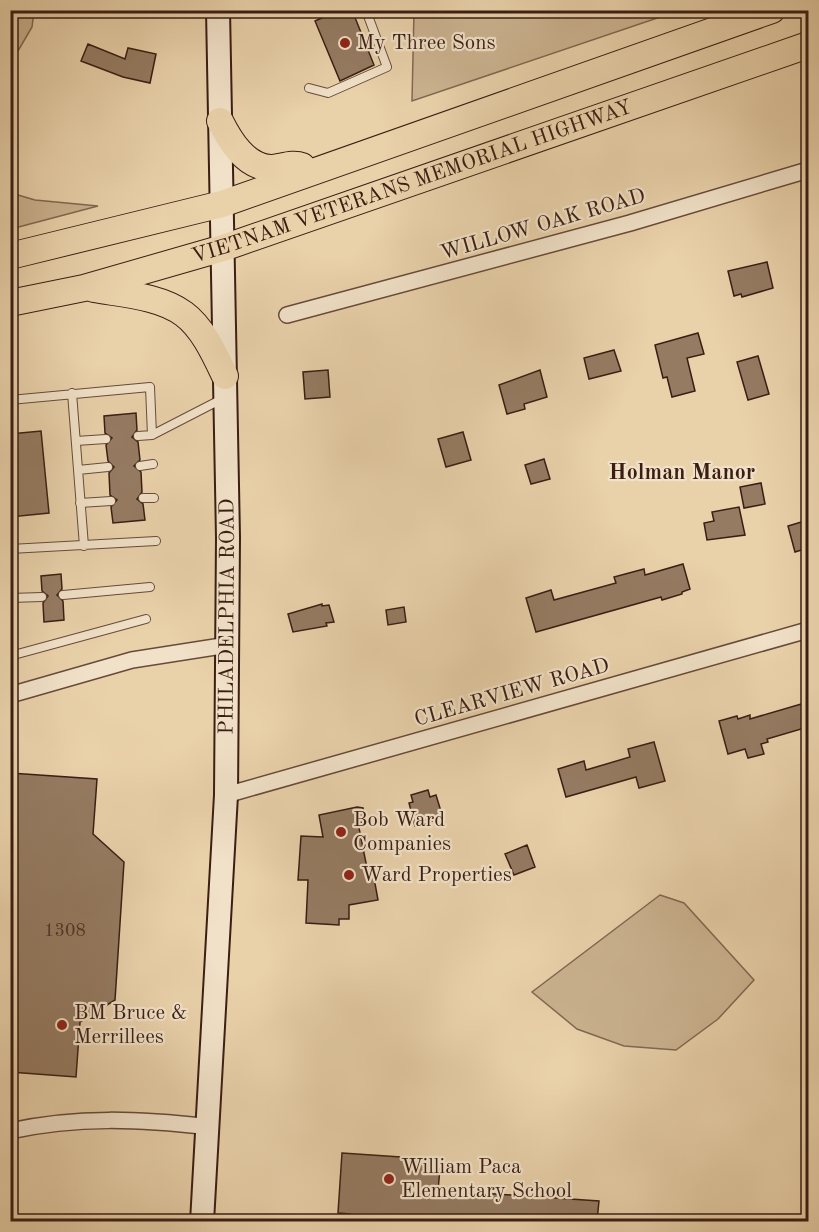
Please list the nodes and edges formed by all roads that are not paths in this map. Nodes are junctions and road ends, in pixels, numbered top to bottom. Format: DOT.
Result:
graph roads {
  1 [pos="218,10"];
  2 [pos="772,10"];
  3 [pos="367,14"];
  4 [pos="808,45"];
  5 [pos="309,88"];
  6 [pos="220,121"];
  7 [pos="314,170"];
  8 [pos="808,170"];
  9 [pos="222,204"];
  10 [pos="223,248"];
  11 [pos="10,256"];
  12 [pos="84,288"];
  13 [pos="10,303"];
  14 [pos="287,315"];
  15 [pos="226,386"];
  16 [pos="72,393"];
  17 [pos="10,400"];
  18 [pos="152,435"];
  19 [pos="138,436"];
  20 [pos="106,439"];
  21 [pos="76,441"];
  22 [pos="153,464"];
  23 [pos="140,466"];
  24 [pos="108,467"];
  25 [pos="78,470"];
  26 [pos="143,498"];
  27 [pos="154,498"];
  28 [pos="111,501"];
  29 [pos="80,503"];
  30 [pos="156,541"];
  31 [pos="84,546"];
  32 [pos="10,549"];
  33 [pos="150,587"];
  34 [pos="63,595"];
  35 [pos="42,597"];
  36 [pos="10,598"];
  37 [pos="146,619"];
  38 [pos="808,630"];
  39 [pos="228,645"];
  40 [pos="10,656"];
  41 [pos="10,695"];
  42 [pos="226,795"];
  43 [pos="208,1126"];
  44 [pos="10,1131"];
  45 [pos="202,1221"];
  1 -- 6 [label="main road, PHILADELPHIA ROAD"];
  2 -- 7 [label="highway, VIETNAM VETERANS MEMORIAL HIGHWAY"];
  3 -- 5 [label="lane"];
  4 -- 10 [label="highway, VIETNAM VETERANS MEMORIAL HIGHWAY"];
  6 -- 7 [label="highway"];
  6 -- 9 [label="main road, PHILADELPHIA ROAD"];
  7 -- 9 [label="highway, VIETNAM VETERANS MEMORIAL HIGHWAY"];
  8 -- 14 [label="street, WILLOW OAK ROAD"];
  9 -- 10 [label="main road, PHILADELPHIA ROAD"];
  9 -- 11 [label="highway, VIETNAM VETERANS MEMORIAL HIGHWAY"];
  10 -- 12 [label="highway, VIETNAM VETERANS MEMORIAL HIGHWAY"];
  10 -- 15 [label="main road, PHILADELPHIA ROAD"];
  12 -- 13 [label="highway, VIETNAM VETERANS MEMORIAL HIGHWAY"];
  12 -- 15 [label="highway"];
  15 -- 18 [label="lane"];
  15 -- 39 [label="main road, PHILADELPHIA ROAD"];
  16 -- 17 [label="lane"];
  16 -- 18 [label="lane"];
  16 -- 21 [label="lane"];
  18 -- 19 [label="lane"];
  20 -- 21 [label="lane"];
  21 -- 25 [label="lane"];
  22 -- 23 [label="lane"];
  24 -- 25 [label="lane"];
  25 -- 29 [label="lane"];
  26 -- 27 [label="lane"];
  28 -- 29 [label="lane"];
  29 -- 31 [label="lane"];
  30 -- 31 [label="lane"];
  31 -- 32 [label="lane"];
  33 -- 34 [label="lane"];
  35 -- 36 [label="lane"];
  37 -- 40 [label="lane"];
  38 -- 42 [label="street, CLEARVIEW ROAD"];
  39 -- 41 [label="street"];
  39 -- 42 [label="main road, PHILADELPHIA ROAD"];
  42 -- 43 [label="main road, PHILADELPHIA ROAD"];
  43 -- 44 [label="street"];
  43 -- 45 [label="main road, PHILADELPHIA ROAD"];
}
